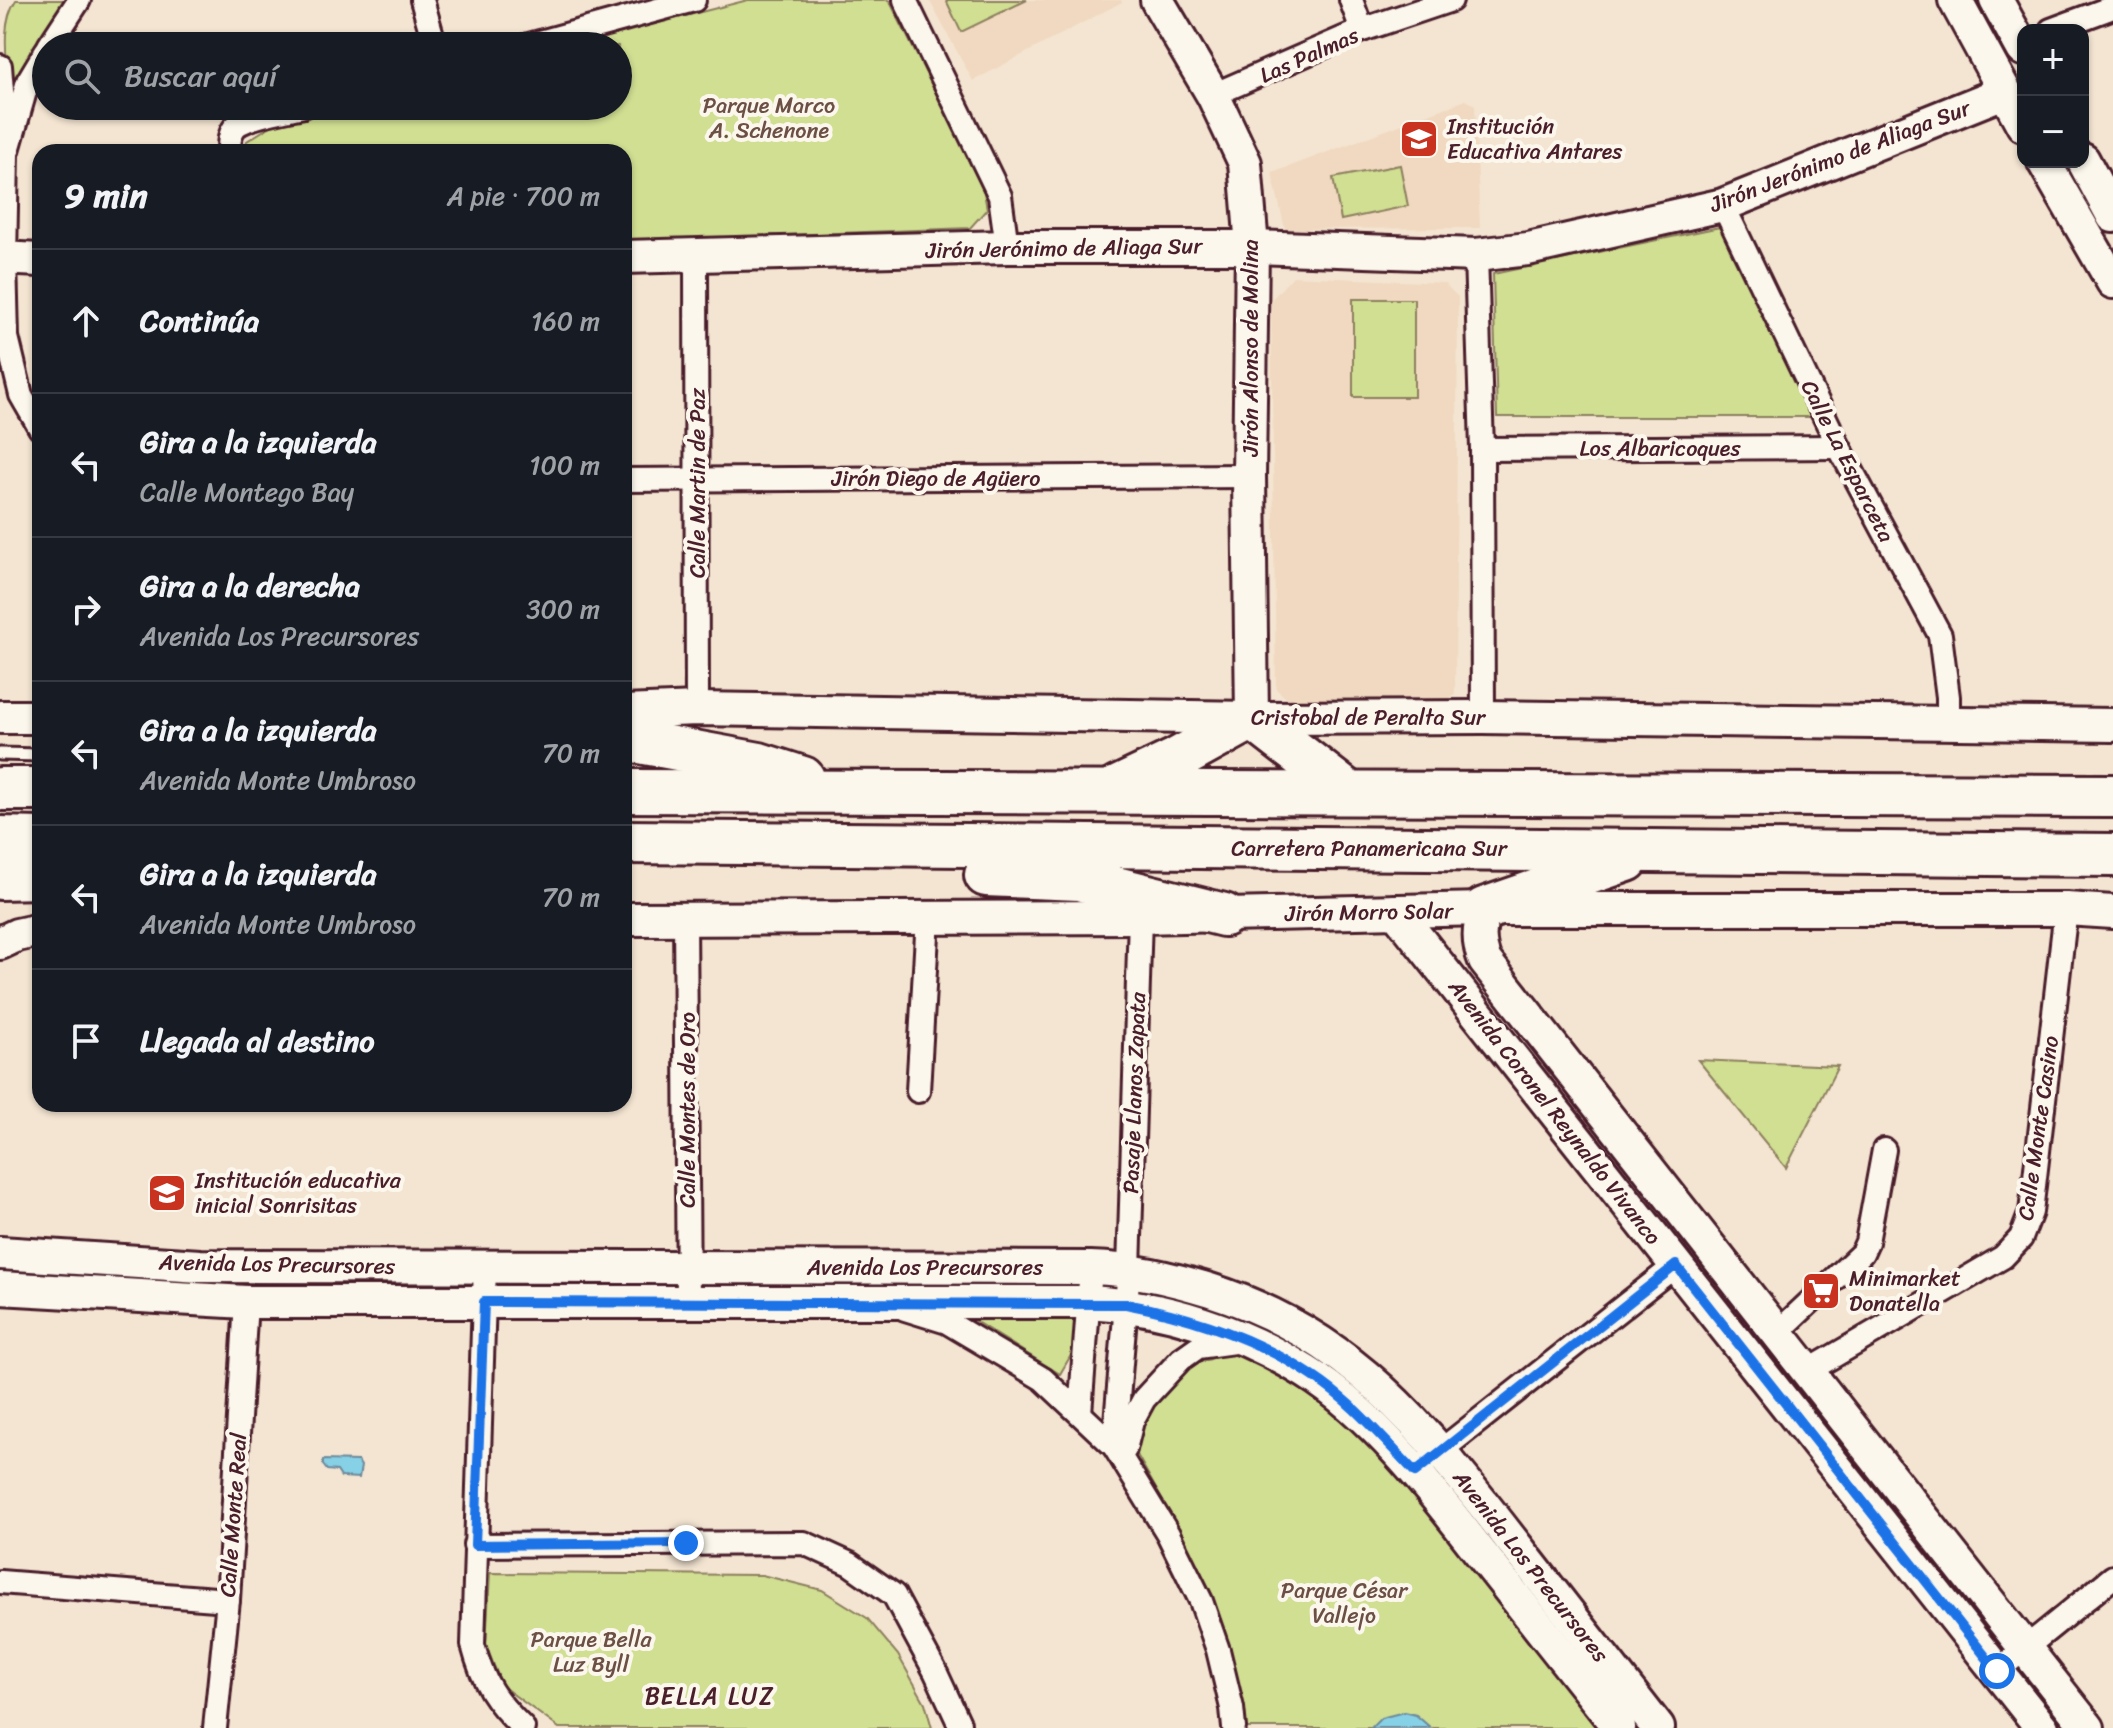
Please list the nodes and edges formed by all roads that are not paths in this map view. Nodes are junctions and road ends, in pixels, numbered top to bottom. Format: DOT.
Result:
graph roads {
  1 [pos="79,0"];
  2 [pos="422,0"];
  3 [pos="694,0"];
  4 [pos="905,0"];
  5 [pos="1157,0"];
  6 [pos="1351,0"];
  7 [pos="1451,0"];
  8 [pos="1955,0"];
  9 [pos="1996,0"];
  10 [pos="2113,7"];
  11 [pos="2067,24"];
  12 [pos="1362,30"];
  13 [pos="58,32"];
  14 [pos="431,32"];
  15 [pos="576,32"];
  16 [pos="2017,36"];
  17 [pos="0,66"];
  18 [pos="32,74"];
  19 [pos="2004,92"];
  20 [pos="1213,95"];
  21 [pos="2017,115"];
  22 [pos="250,120"];
  23 [pos="229,144"];
  24 [pos="7,154"];
  25 [pos="2047,168"];
  26 [pos="2087,168"];
  27 [pos="1723,205"];
  28 [pos="2113,216"];
  29 [pos="1007,247"];
  30 [pos="1252,247"];
  31 [pos="1476,255"];
  32 [pos="632,257"];
  33 [pos="696,257"];
  34 [pos="2,258"];
  35 [pos="32,260"];
  36 [pos="2113,282"];
  37 [pos="32,414"];
  38 [pos="1839,447"];
  39 [pos="1482,449"];
  40 [pos="1249,476"];
  41 [pos="632,480"];
  42 [pos="697,480"];
  43 [pos="697,709"];
  44 [pos="632,712"];
  45 [pos="0,717"];
  46 [pos="32,717"];
  47 [pos="1483,717"];
  48 [pos="1252,718"];
  49 [pos="1948,722"];
  50 [pos="2113,725"];
  51 [pos="632,740"];
  52 [pos="0,754"];
  53 [pos="32,755"];
  54 [pos="2113,771"];
  55 [pos="0,789"];
  56 [pos="32,789"];
  57 [pos="632,791"];
  58 [pos="846,792"];
  59 [pos="1106,793"];
  60 [pos="1349,793"];
  61 [pos="2008,794"];
  62 [pos="2113,796"];
  63 [pos="0,838"];
  64 [pos="32,839"];
  65 [pos="693,842"];
  66 [pos="633,843"];
  67 [pos="1657,850"];
  68 [pos="2113,855"];
  69 [pos="32,877"];
  70 [pos="0,878"];
  71 [pos="1484,909"];
  72 [pos="2066,909"];
  73 [pos="1396,911"];
  74 [pos="2113,912"];
  75 [pos="1224,915"];
  76 [pos="685,917"];
  77 [pos="928,917"];
  78 [pos="1140,917"];
  79 [pos="632,919"];
  80 [pos="32,932"];
  81 [pos="0,943"];
  82 [pos="1434,958"];
  83 [pos="1485,961"];
  84 [pos="918,1091"];
  85 [pos="1884,1150"];
  86 [pos="0,1253"];
  87 [pos="1676,1265"];
  88 [pos="485,1266"];
  89 [pos="688,1267"];
  90 [pos="1091,1268"];
  91 [pos="1129,1269"];
  92 [pos="0,1288"];
  93 [pos="246,1302"];
  94 [pos="484,1302"];
  95 [pos="688,1302"];
  96 [pos="881,1302"];
  97 [pos="1088,1302"];
  98 [pos="1126,1304"];
  99 [pos="1777,1333"];
  100 [pos="1249,1340"];
  101 [pos="1808,1371"];
  102 [pos="1080,1413"];
  103 [pos="1441,1451"];
  104 [pos="1119,1452"];
  105 [pos="1415,1472"];
  106 [pos="475,1545"];
  107 [pos="2113,1577"];
  108 [pos="0,1582"];
  109 [pos="228,1600"];
  110 [pos="2025,1648"];
  111 [pos="1997,1671"];
  112 [pos="215,1728"];
  113 [pos="523,1728"];
  114 [pos="959,1728"];
  115 [pos="1234,1728"];
  116 [pos="1619,1728"];
  117 [pos="1658,1728"];
  118 [pos="2042,1728"];
  119 [pos="2088,1728"];
  1 -- 13 [label="street"];
  2 -- 14 [label="street"];
  3 -- 15 [label="street"];
  4 -- 29 [label="street"];
  5 -- 20 [label="street, Jirón Alonso de Molina"];
  6 -- 12 [label="street"];
  7 -- 12 [label="street, Las Palmas"];
  8 -- 19 [label="street"];
  9 -- 16 [label="street"];
  10 -- 11 [label="street"];
  12 -- 20 [label="street, Las Palmas"];
  17 -- 24 [label="street"];
  18 -- 24 [label="street"];
  19 -- 21 [label="street"];
  19 -- 27 [label="street, Jirón Jerónimo de Aliaga Sur"];
  20 -- 30 [label="street, Jirón Alonso de Molina"];
  22 -- 23 [label="street"];
  24 -- 34 [label="street"];
  25 -- 36 [label="street"];
  26 -- 28 [label="street"];
  27 -- 31 [label="street, Jirón Jerónimo de Aliaga Sur"];
  27 -- 38 [label="street, Calle La Esparceta"];
  29 -- 30 [label="street, Jirón Jerónimo de Aliaga Sur"];
  29 -- 33 [label="street, Jirón Jerónimo de Aliaga Sur"];
  30 -- 31 [label="street, Jirón Jerónimo de Aliaga Sur"];
  30 -- 40 [label="street, Jirón Alonso de Molina"];
  31 -- 39 [label="street"];
  32 -- 33 [label="street, Jirón Jerónimo de Aliaga Sur"];
  33 -- 42 [label="street, Calle Martin de Paz"];
  34 -- 35 [label="street"];
  34 -- 37 [label="street"];
  38 -- 39 [label="street, Los Albaricoques"];
  38 -- 49 [label="street, Calle La Esparceta"];
  39 -- 47 [label="street"];
  40 -- 42 [label="street, Jirón Diego de Agüero"];
  40 -- 48 [label="street, Jirón Alonso de Molina"];
  41 -- 42 [label="street, Jirón Diego de Agüero"];
  42 -- 43 [label="street, Calle Martin de Paz"];
  43 -- 44 [label="street, Cristobal de Peralta Sur"];
  43 -- 48 [label="street, Cristobal de Peralta Sur"];
  45 -- 46 [label="street"];
  47 -- 48 [label="street, Cristobal de Peralta Sur"];
  47 -- 49 [label="street, Cristobal de Peralta Sur"];
  48 -- 59 [label="highway"];
  48 -- 60 [label="highway"];
  49 -- 50 [label="street, Cristobal de Peralta Sur"];
  51 -- 58 [label="highway"];
  52 -- 53 [label="lane"];
  54 -- 61 [label="highway"];
  55 -- 56 [label="highway"];
  57 -- 58 [label="highway"];
  58 -- 59 [label="highway"];
  59 -- 60 [label="highway"];
  60 -- 61 [label="highway"];
  61 -- 62 [label="highway"];
  63 -- 64 [label="highway"];
  65 -- 66 [label="highway, Carretera Panamericana Sur"];
  65 -- 67 [label="highway, Carretera Panamericana Sur"];
  65 -- 75 [label="highway"];
  67 -- 68 [label="highway, Carretera Panamericana Sur"];
  67 -- 71 [label="highway"];
  69 -- 70 [label="highway"];
  71 -- 72 [label="street, Jirón Morro Solar"];
  71 -- 73 [label="street, Jirón Morro Solar"];
  71 -- 83 [label="street, Avenida Coronel Reynaldo Vivanco"];
  72 -- 74 [label="street, Jirón Morro Solar"];
  72 -- 101 [label="street, Calle Monte Casino"];
  73 -- 75 [label="street, Jirón Morro Solar"];
  73 -- 82 [label="street, Avenida Coronel Reynaldo Vivanco"];
  75 -- 78 [label="street, Jirón Morro Solar"];
  76 -- 77 [label="street, Jirón Morro Solar"];
  76 -- 79 [label="street, Jirón Morro Solar"];
  76 -- 89 [label="street, Calle Montes de Oro"];
  77 -- 78 [label="street, Jirón Morro Solar"];
  77 -- 84 [label="street"];
  78 -- 91 [label="street, Pasaje Llanos Zapata"];
  80 -- 81 [label="street"];
  82 -- 83 [label="street"];
  82 -- 87 [label="street, Avenida Coronel Reynaldo Vivanco"];
  83 -- 99 [label="street, Avenida Coronel Reynaldo Vivanco"];
  85 -- 99 [label="street"];
  86 -- 88 [label="street, Avenida Los Precursores"];
  87 -- 103 [label="street"];
  87 -- 111 [label="street, Avenida Coronel Reynaldo Vivanco"];
  88 -- 89 [label="street, Avenida Los Precursores"];
  88 -- 94 [label="street"];
  89 -- 90 [label="street, Avenida Los Precursores"];
  89 -- 95 [label="street, Calle Montes de Oro"];
  90 -- 91 [label="street, Avenida Los Precursores"];
  90 -- 97 [label="street"];
  91 -- 98 [label="street, Pasaje Llanos Zapata"];
  91 -- 103 [label="street, Avenida Los Precursores"];
  92 -- 93 [label="street, Avenida Los Precursores"];
  93 -- 94 [label="street, Avenida Los Precursores"];
  93 -- 109 [label="street, Calle Monte Real"];
  94 -- 95 [label="street, Avenida Los Precursores"];
  94 -- 106 [label="street"];
  95 -- 96 [label="street, Avenida Los Precursores"];
  96 -- 97 [label="street, Avenida Los Precursores"];
  96 -- 102 [label="street"];
  97 -- 98 [label="street, Avenida Los Precursores"];
  97 -- 102 [label="street"];
  98 -- 100 [label="street, Avenida Los Precursores"];
  98 -- 104 [label="street, Pasaje Llanos Zapata"];
  99 -- 101 [label="street, Avenida Coronel Reynaldo Vivanco"];
  100 -- 104 [label="street"];
  100 -- 105 [label="street, Avenida Los Precursores"];
  101 -- 110 [label="street, Avenida Coronel Reynaldo Vivanco"];
  102 -- 104 [label="street"];
  103 -- 105 [label="street"];
  103 -- 117 [label="street, Avenida Los Precursores"];
  104 -- 115 [label="street"];
  105 -- 116 [label="street, Avenida Los Precursores"];
  106 -- 113 [label="street"];
  106 -- 114 [label="street"];
  107 -- 110 [label="street"];
  108 -- 109 [label="street"];
  109 -- 112 [label="street, Calle Monte Real"];
  110 -- 111 [label="street"];
  110 -- 119 [label="street, Avenida Coronel Reynaldo Vivanco"];
  111 -- 118 [label="street, Avenida Coronel Reynaldo Vivanco"];
}
